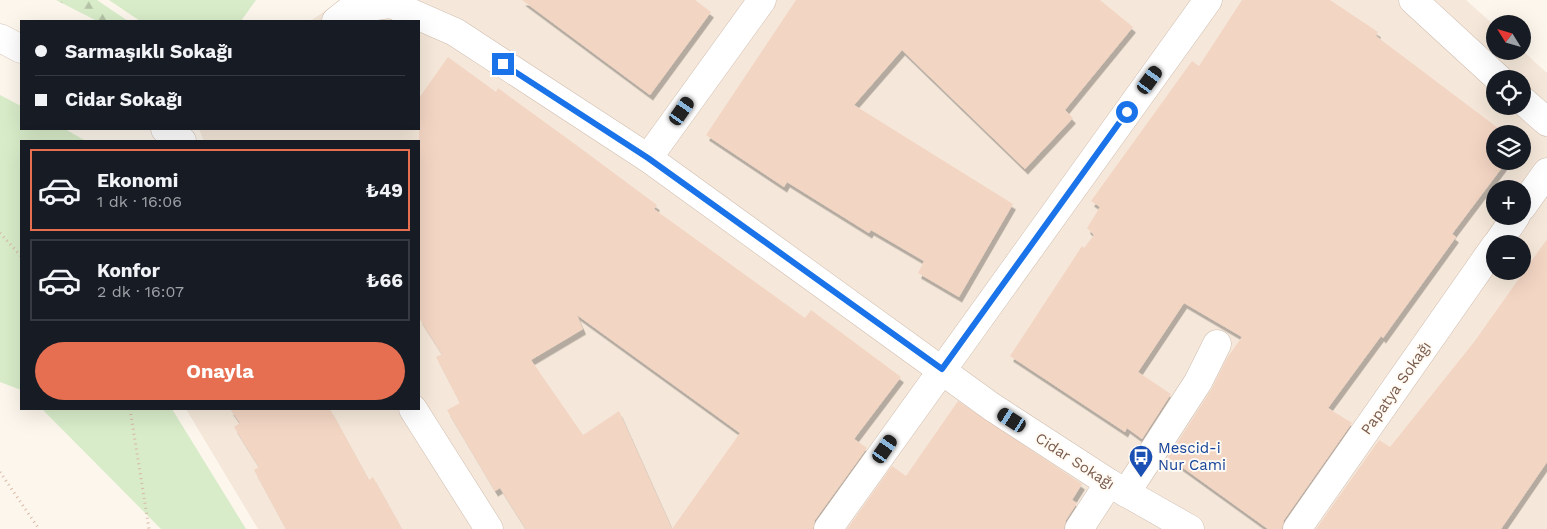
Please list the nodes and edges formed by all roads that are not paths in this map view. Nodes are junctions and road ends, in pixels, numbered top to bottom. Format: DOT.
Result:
graph roads {
  1 [pos="762,0"];
  2 [pos="1208,0"];
  3 [pos="1412,0"];
  4 [pos="392,2"];
  5 [pos="337,20"];
  6 [pos="0,38"];
  7 [pos="20,48"];
  8 [pos="1489,70"];
  9 [pos="1531,108"];
  10 [pos="1547,122"];
  11 [pos="648,158"];
  12 [pos="1547,172"];
  13 [pos="1531,194"];
  14 [pos="1486,259"];
  15 [pos="1217,344"];
  16 [pos="942,369"];
  17 [pos="414,410"];
  18 [pos="1117,488"];
  19 [pos="489,529"];
  20 [pos="828,529"];
  21 [pos="1079,529"];
  22 [pos="1190,529"];
  23 [pos="1297,529"];
  1 -- 11 [label="street"];
  2 -- 16 [label="street"];
  3 -- 8 [label="street"];
  4 -- 5 [label="street, Cidar Sokağı"];
  4 -- 11 [label="street, Cidar Sokağı"];
  6 -- 7 [label="street"];
  9 -- 10 [label="street"];
  11 -- 16 [label="street, Cidar Sokağı"];
  12 -- 13 [label="street"];
  14 -- 23 [label="street, Papatya Sokağı"];
  15 -- 18 [label="street"];
  16 -- 18 [label="street, Cidar Sokağı"];
  16 -- 20 [label="street"];
  17 -- 19 [label="street"];
  18 -- 21 [label="street"];
  18 -- 22 [label="street, Cidar Sokağı"];
}
